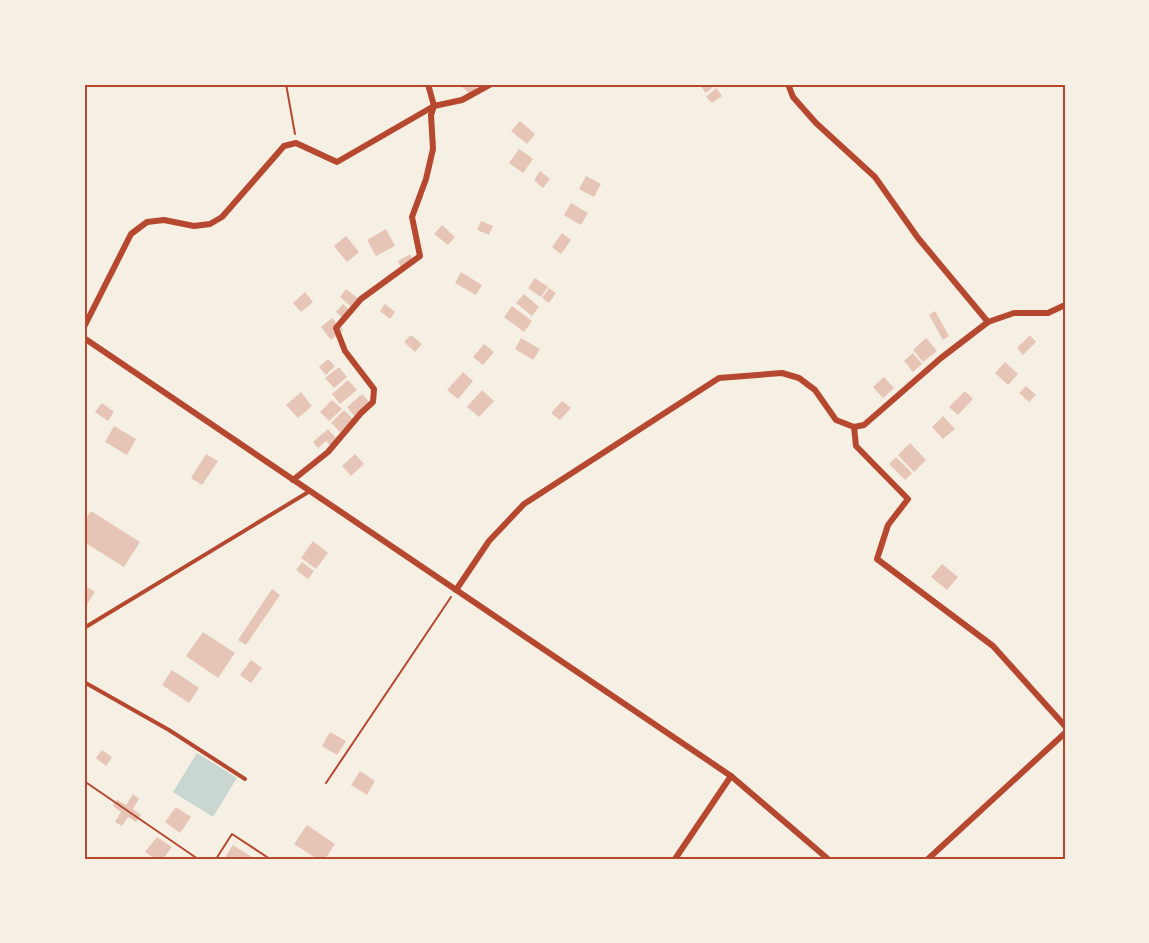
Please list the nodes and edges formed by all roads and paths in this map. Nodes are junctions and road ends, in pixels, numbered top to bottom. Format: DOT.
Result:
graph roads {
  1 [pos="286,84"];
  2 [pos="428,84"];
  3 [pos="491,84"];
  4 [pos="788,84"];
  5 [pos="434,106"];
  6 [pos="296,143"];
  7 [pos="1065,305"];
  8 [pos="988,322"];
  9 [pos="84,327"];
  10 [pos="84,338"];
  11 [pos="854,427"];
  12 [pos="294,480"];
  13 [pos="310,492"];
  14 [pos="456,590"];
  15 [pos="84,628"];
  16 [pos="84,682"];
  17 [pos="1065,726"];
  18 [pos="1065,733"];
  19 [pos="731,776"];
  20 [pos="245,779"];
  21 [pos="84,781"];
  22 [pos="326,783"];
  23 [pos="198,859"];
  24 [pos="216,859"];
  25 [pos="270,859"];
  26 [pos="675,859"];
  27 [pos="828,859"];
  28 [pos="928,859"];
  1 -- 6 [label="path"];
  2 -- 5 [label="street"];
  3 -- 5 [label="street"];
  4 -- 8 [label="street"];
  5 -- 6 [label="street"];
  5 -- 12 [label="street"];
  6 -- 9 [label="street"];
  7 -- 8 [label="street"];
  8 -- 11 [label="street"];
  10 -- 12 [label="street"];
  11 -- 14 [label="street"];
  11 -- 17 [label="street"];
  12 -- 13 [label="street"];
  13 -- 14 [label="street"];
  13 -- 15 [label="lane"];
  14 -- 19 [label="street"];
  14 -- 22 [label="path"];
  16 -- 20 [label="lane"];
  18 -- 28 [label="street"];
  19 -- 26 [label="street"];
  19 -- 27 [label="street"];
  21 -- 23 [label="path"];
  24 -- 25 [label="path"];
}
